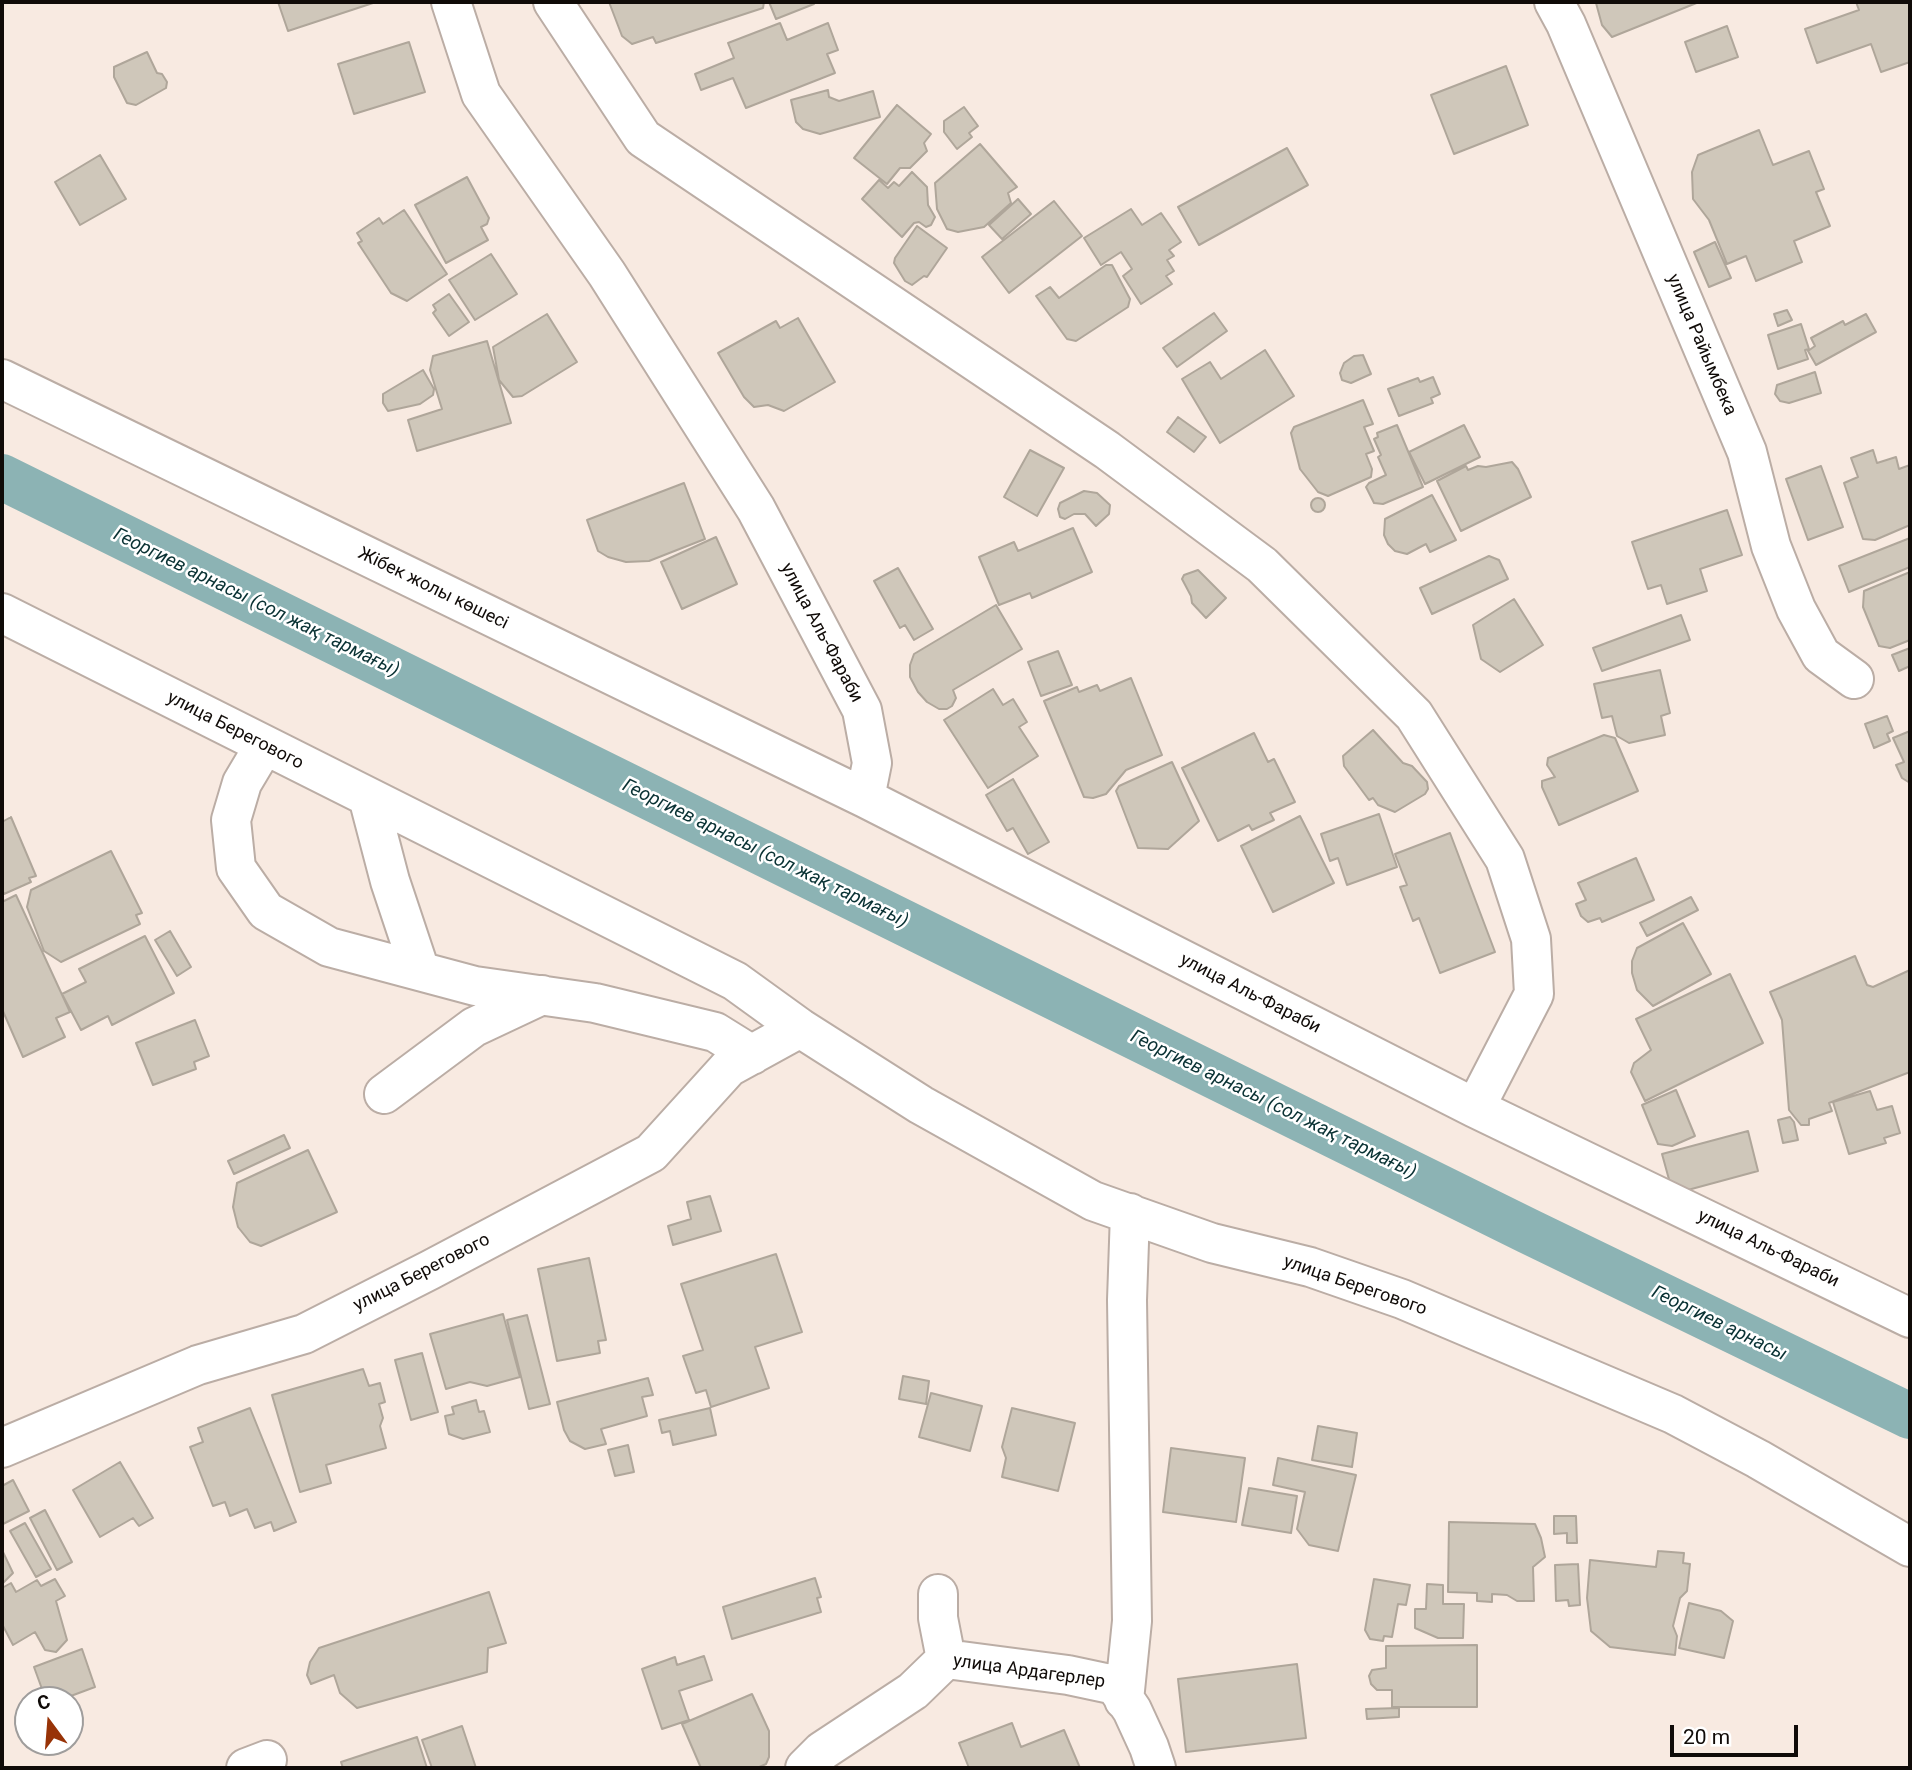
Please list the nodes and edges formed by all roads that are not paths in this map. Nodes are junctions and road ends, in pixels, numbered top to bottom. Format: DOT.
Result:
graph roads {
  1 [pos="451,2"];
  2 [pos="553,2"];
  3 [pos="1554,2"];
  4 [pos="2,379"];
  5 [pos="2,613"];
  6 [pos="1854,678"];
  7 [pos="264,746"];
  8 [pos="368,797"];
  9 [pos="865,798"];
  10 [pos="420,971"];
  11 [pos="542,995"];
  12 [pos="800,1028"];
  13 [pos="751,1055"];
  14 [pos="384,1094"];
  15 [pos="1475,1108"];
  16 [pos="1129,1213"];
  17 [pos="1910,1318"];
  18 [pos="2,1448"];
  19 [pos="1910,1547"];
  20 [pos="938,1594"];
  21 [pos="946,1659"];
  22 [pos="1124,1700"];
  23 [pos="805,1768"];
  24 [pos="1156,1768"];
  1 -- 9 [label="street, улица Аль-Фараби"];
  2 -- 15 [label="street"];
  3 -- 6 [label="street, улица Райымбека"];
  4 -- 9 [label="street, Жібек жолы көшесі"];
  5 -- 7 [label="street, улица Берегового"];
  7 -- 8 [label="street, улица Берегового"];
  7 -- 10 [label="street"];
  8 -- 10 [label="street"];
  8 -- 12 [label="street, улица Берегового"];
  9 -- 15 [label="street, улица Аль-Фараби"];
  10 -- 11 [label="street"];
  11 -- 13 [label="street"];
  11 -- 14 [label="street"];
  12 -- 13 [label="street, улица Берегового"];
  12 -- 16 [label="street, улица Берегового"];
  13 -- 18 [label="street, улица Берегового"];
  15 -- 17 [label="street, улица Аль-Фараби"];
  16 -- 19 [label="street, улица Берегового"];
  16 -- 22 [label="street"];
  20 -- 21 [label="street"];
  21 -- 22 [label="street, улица Ардагерлер"];
  21 -- 23 [label="street, улица Ардагерлер"];
  22 -- 24 [label="street, улица Ардагерлер"];
}
